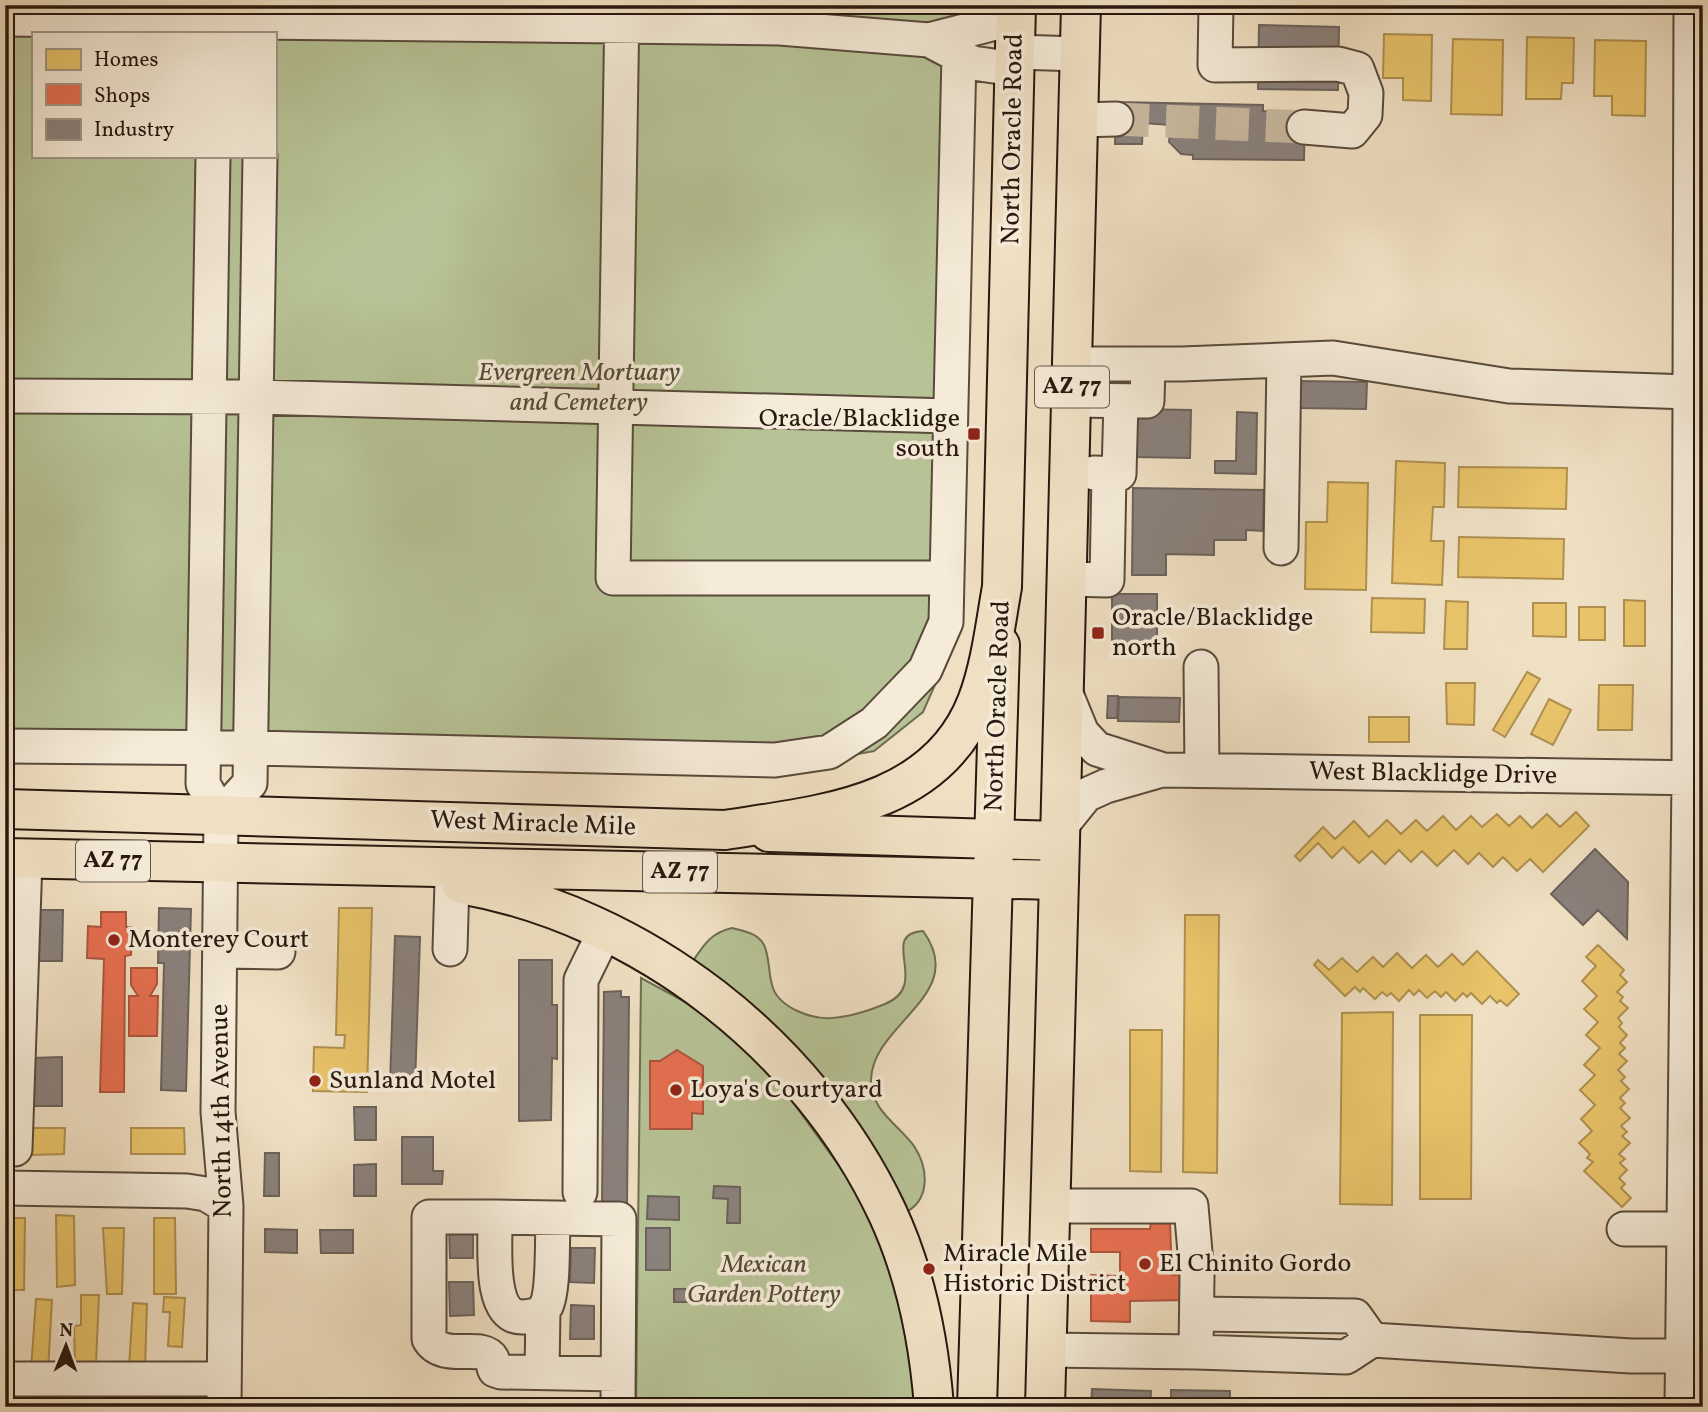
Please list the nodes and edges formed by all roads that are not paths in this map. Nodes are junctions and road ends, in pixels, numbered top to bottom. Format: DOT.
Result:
graph roads {
  1 [pos="1080,5"];
  2 [pos="1216,5"];
  3 [pos="1691,5"];
  4 [pos="622,16"];
  5 [pos="5,19"];
  6 [pos="262,20"];
  7 [pos="215,27"];
  8 [pos="1015,36"];
  9 [pos="929,40"];
  10 [pos="1079,54"];
  11 [pos="959,55"];
  12 [pos="1116,119"];
  13 [pos="1078,120"];
  14 [pos="1304,127"];
  15 [pos="213,158"];
  16 [pos="260,158"];
  17 [pos="1284,360"];
  18 [pos="1148,364"];
  19 [pos="1072,382"];
  20 [pos="1690,392"];
  21 [pos="5,396"];
  22 [pos="209,397"];
  23 [pos="256,397"];
  24 [pos="1121,401"];
  25 [pos="615,407"];
  26 [pos="950,416"];
  27 [pos="1070,472"];
  28 [pos="1109,474"];
  29 [pos="1281,548"];
  30 [pos="946,578"];
  31 [pos="1066,579"];
  32 [pos="1002,587"];
  33 [pos="1201,667"];
  34 [pos="1063,687"];
  35 [pos="5,746"];
  36 [pos="204,747"];
  37 [pos="250,748"];
  38 [pos="1163,770"];
  39 [pos="1202,770"];
  40 [pos="1696,778"];
  41 [pos="5,809"];
  42 [pos="221,815"];
  43 [pos="725,830"];
  44 [pos="1061,834"];
  45 [pos="994,839"];
  46 [pos="15,859"];
  47 [pos="220,863"];
  48 [pos="366,866"];
  49 [pos="993,878"];
  50 [pos="1059,880"];
  51 [pos="452,882"];
  52 [pos="605,931"];
  53 [pos="450,949"];
  54 [pos="220,951"];
  55 [pos="278,952"];
  56 [pos="5,1149"];
  57 [pos="5,1188"];
  58 [pos="580,1192"];
  59 [pos="226,1206"];
  60 [pos="1050,1206"];
  61 [pos="495,1217"];
  62 [pos="554,1218"];
  63 [pos="1624,1229"];
  64 [pos="1684,1229"];
  65 [pos="542,1310"];
  66 [pos="1197,1314"];
  67 [pos="1689,1336"];
  68 [pos="1372,1340"];
  69 [pos="1046,1350"];
  70 [pos="1196,1352"];
  71 [pos="542,1372"];
  72 [pos="618,1374"];
  73 [pos="5,1378"];
  74 [pos="224,1393"];
  75 [pos="618,1407"];
  76 [pos="934,1407"];
  77 [pos="977,1407"];
  78 [pos="1045,1407"];
  79 [pos="1682,1407"];
  1 -- 10 [label="main road, AZ 77"];
  2 -- 14 [label="street"];
  3 -- 20 [label="street"];
  4 -- 6 [label="street"];
  4 -- 9 [label="street"];
  4 -- 25 [label="street"];
  5 -- 7 [label="street"];
  6 -- 7 [label="street"];
  8 -- 9 [label="street"];
  8 -- 10 [label="street"];
  8 -- 11 [label="street"];
  8 -- 32 [label="main road, North Oracle Road / AZ 77"];
  9 -- 11 [label="street"];
  10 -- 13 [label="main road, AZ 77"];
  11 -- 26 [label="street"];
  12 -- 13 [label="street"];
  13 -- 19 [label="main road, AZ 77"];
  15 -- 22 [label="street"];
  16 -- 23 [label="street"];
  17 -- 18 [label="street"];
  17 -- 20 [label="street"];
  17 -- 29 [label="street"];
  18 -- 19 [label="street"];
  18 -- 24 [label="street"];
  19 -- 24 [label="street"];
  19 -- 27 [label="main road, AZ 77"];
  20 -- 40 [label="street"];
  21 -- 22 [label="street"];
  22 -- 23 [label="street"];
  22 -- 36 [label="street"];
  23 -- 25 [label="street"];
  23 -- 37 [label="street"];
  24 -- 28 [label="street"];
  25 -- 26 [label="street"];
  25 -- 30 [label="street"];
  26 -- 30 [label="street"];
  27 -- 28 [label="street"];
  27 -- 31 [label="main road, AZ 77"];
  28 -- 31 [label="street"];
  30 -- 37 [label="street"];
  31 -- 34 [label="main road, AZ 77"];
  32 -- 43 [label="main road, AZ 77"];
  32 -- 45 [label="main road, North Oracle Road"];
  33 -- 39 [label="street"];
  34 -- 38 [label="street"];
  34 -- 44 [label="main road, AZ 77"];
  35 -- 36 [label="street"];
  36 -- 37 [label="street"];
  36 -- 42 [label="street"];
  37 -- 42 [label="street"];
  38 -- 39 [label="street, West Blacklidge Drive"];
  38 -- 44 [label="street"];
  39 -- 40 [label="street, West Blacklidge Drive"];
  40 -- 64 [label="street"];
  41 -- 42 [label="main road, West Miracle Mile / AZ 77"];
  42 -- 43 [label="main road, West Miracle Mile / AZ 77"];
  42 -- 47 [label="street, North 14th Avenue"];
  43 -- 45 [label="main road, West Miracle Mile / AZ 77"];
  44 -- 45 [label="main road, West Miracle Mile / AZ 77"];
  44 -- 50 [label="main road"];
  45 -- 49 [label="main road, North Oracle Road"];
  46 -- 47 [label="main road, West Miracle Mile / AZ 77"];
  46 -- 56 [label="street"];
  47 -- 48 [label="main road, West Miracle Mile / AZ 77"];
  47 -- 54 [label="street, North 14th Avenue"];
  48 -- 49 [label="main road, West Miracle Mile / AZ 77"];
  48 -- 51 [label="main road"];
  49 -- 50 [label="main road, West Miracle Mile / AZ 77"];
  49 -- 77 [label="main road, North Oracle Road"];
  50 -- 60 [label="main road"];
  51 -- 52 [label="main road"];
  51 -- 53 [label="street"];
  52 -- 58 [label="street"];
  52 -- 76 [label="main road"];
  54 -- 55 [label="street"];
  54 -- 59 [label="street, North 14th Avenue"];
  57 -- 59 [label="street"];
  59 -- 74 [label="street, North 14th Avenue"];
  60 -- 66 [label="street"];
  60 -- 69 [label="main road"];
  61 -- 62 [label="street"];
  61 -- 65 [label="street"];
  61 -- 71 [label="street"];
  62 -- 65 [label="street"];
  62 -- 72 [label="street"];
  63 -- 64 [label="street"];
  64 -- 67 [label="street"];
  65 -- 71 [label="street"];
  66 -- 68 [label="street"];
  66 -- 70 [label="street"];
  67 -- 68 [label="street"];
  67 -- 79 [label="street"];
  68 -- 70 [label="street"];
  69 -- 70 [label="street"];
  69 -- 78 [label="main road"];
  71 -- 72 [label="street"];
  72 -- 75 [label="street"];
  73 -- 74 [label="street"];
}
